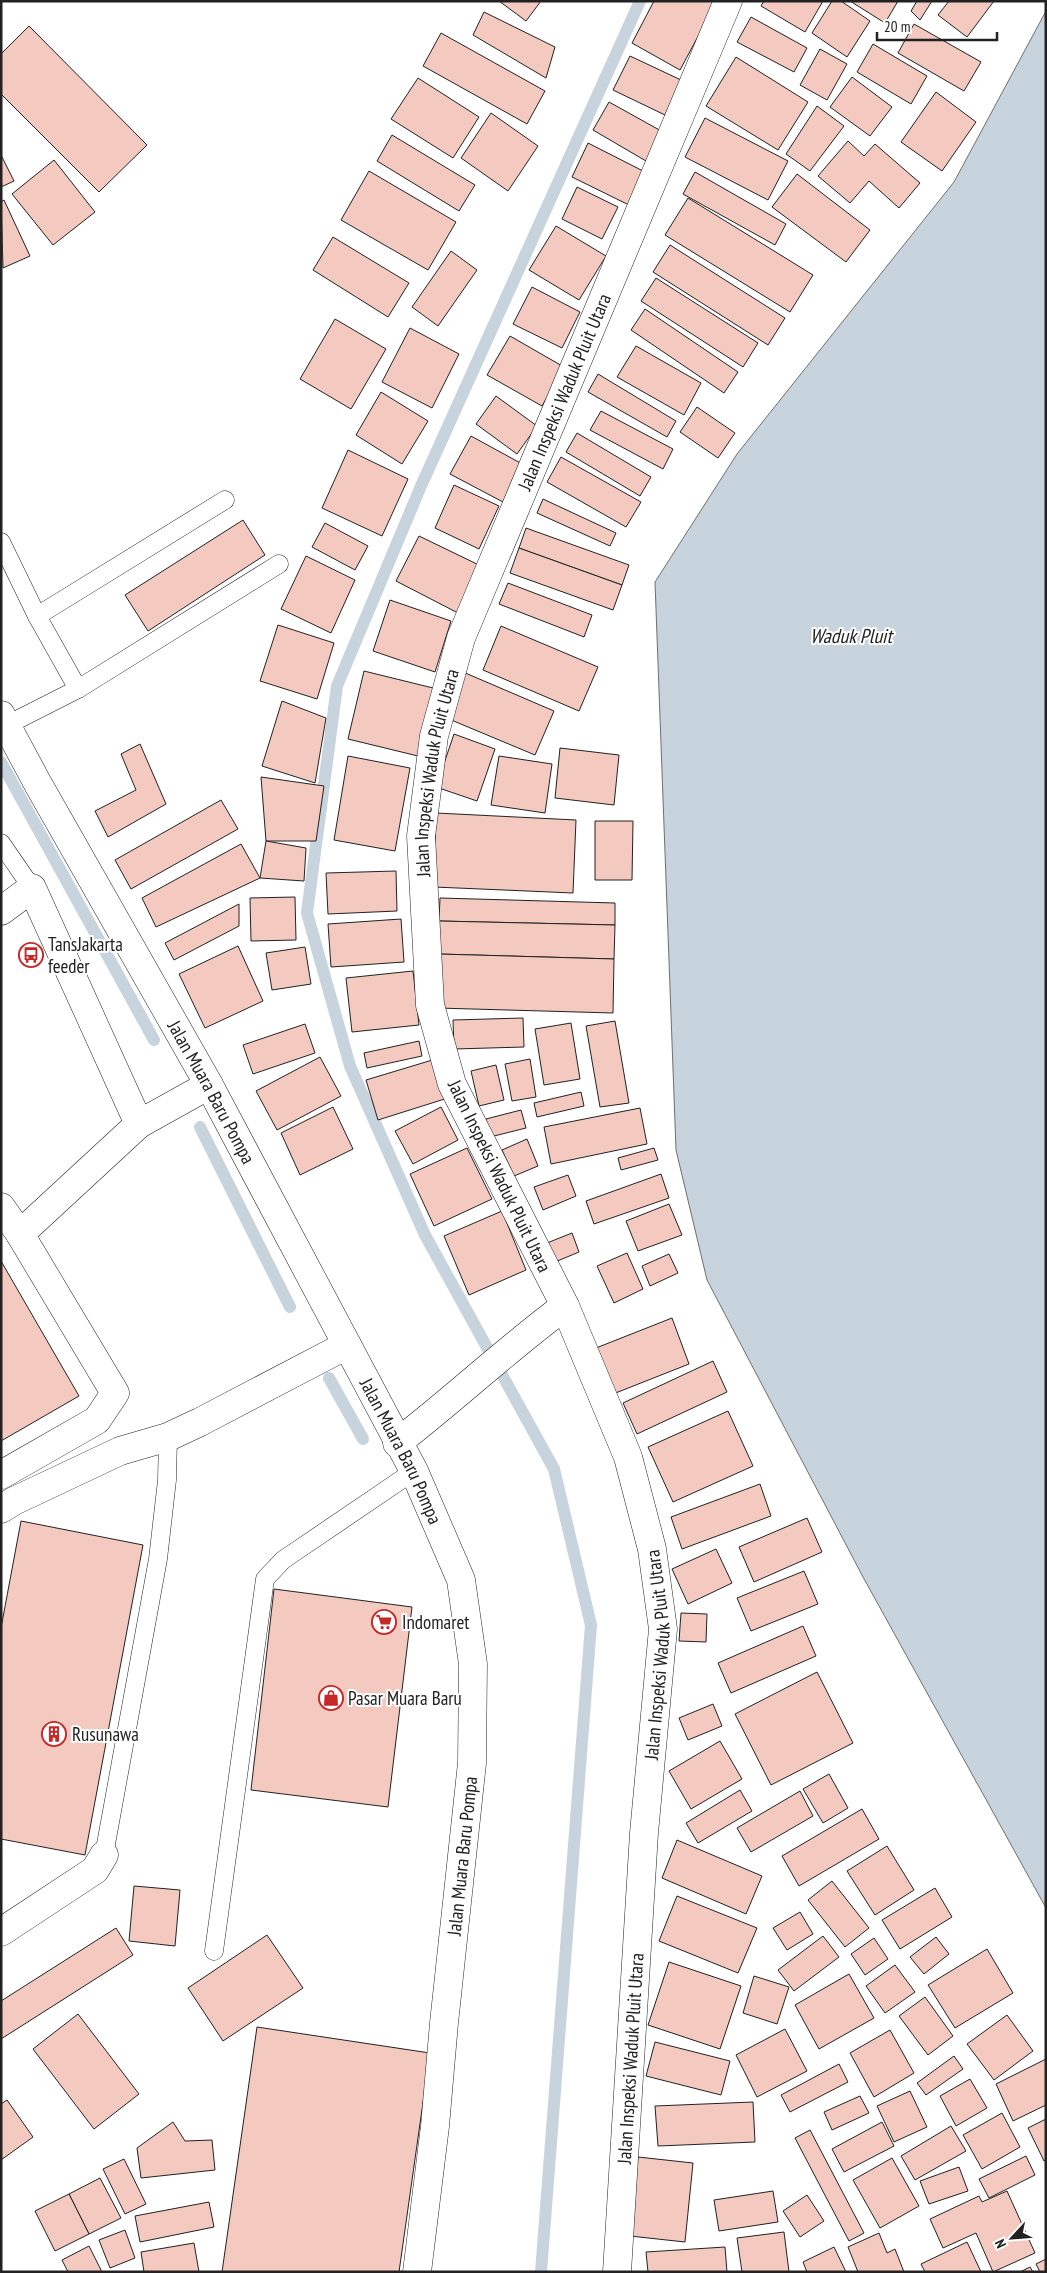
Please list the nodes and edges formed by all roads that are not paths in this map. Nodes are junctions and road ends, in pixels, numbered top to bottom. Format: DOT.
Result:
graph roads {
  1 [pos="728,1"];
  2 [pos="225,500"];
  3 [pos="1,542"];
  4 [pos="279,564"];
  5 [pos="38,616"];
  6 [pos="78,689"];
  7 [pos="4,720"];
  8 [pos="1,844"];
  9 [pos="32,888"];
  10 [pos="1,911"];
  11 [pos="199,1091"];
  12 [pos="140,1124"];
  13 [pos="1,1207"];
  14 [pos="20,1234"];
  15 [pos="564,1306"];
  16 [pos="347,1345"];
  17 [pos="168,1437"];
  18 [pos="397,1443"];
  19 [pos="414,1471"];
  20 [pos="1,1476"];
  21 [pos="1,1510"];
  22 [pos="104,1855"];
  23 [pos="1,1932"];
  24 [pos="214,1951"];
  25 [pos="417,2272"];
  26 [pos="617,2272"];
  1 -- 15 [label="street, Jalan Inspeksi Waduk Pluit Utara"];
  2 -- 5 [label="lane"];
  3 -- 5 [label="lane"];
  4 -- 6 [label="lane"];
  5 -- 6 [label="lane"];
  6 -- 7 [label="lane"];
  7 -- 11 [label="street, Jalan Muara Baru Pompa"];
  8 -- 9 [label="lane"];
  9 -- 10 [label="street"];
  9 -- 12 [label="street"];
  11 -- 12 [label="street"];
  11 -- 16 [label="street, Jalan Muara Baru Pompa"];
  12 -- 14 [label="street"];
  13 -- 14 [label="street"];
  14 -- 20 [label="street"];
  15 -- 18 [label="street"];
  15 -- 26 [label="street, Jalan Inspeksi Waduk Pluit Utara"];
  16 -- 17 [label="street"];
  16 -- 18 [label="street, Jalan Muara Baru Pompa"];
  17 -- 21 [label="street"];
  17 -- 22 [label="lane"];
  18 -- 19 [label="street, Jalan Muara Baru Pompa"];
  19 -- 24 [label="lane"];
  19 -- 25 [label="street, Jalan Muara Baru Pompa"];
  22 -- 23 [label="street"];
}
